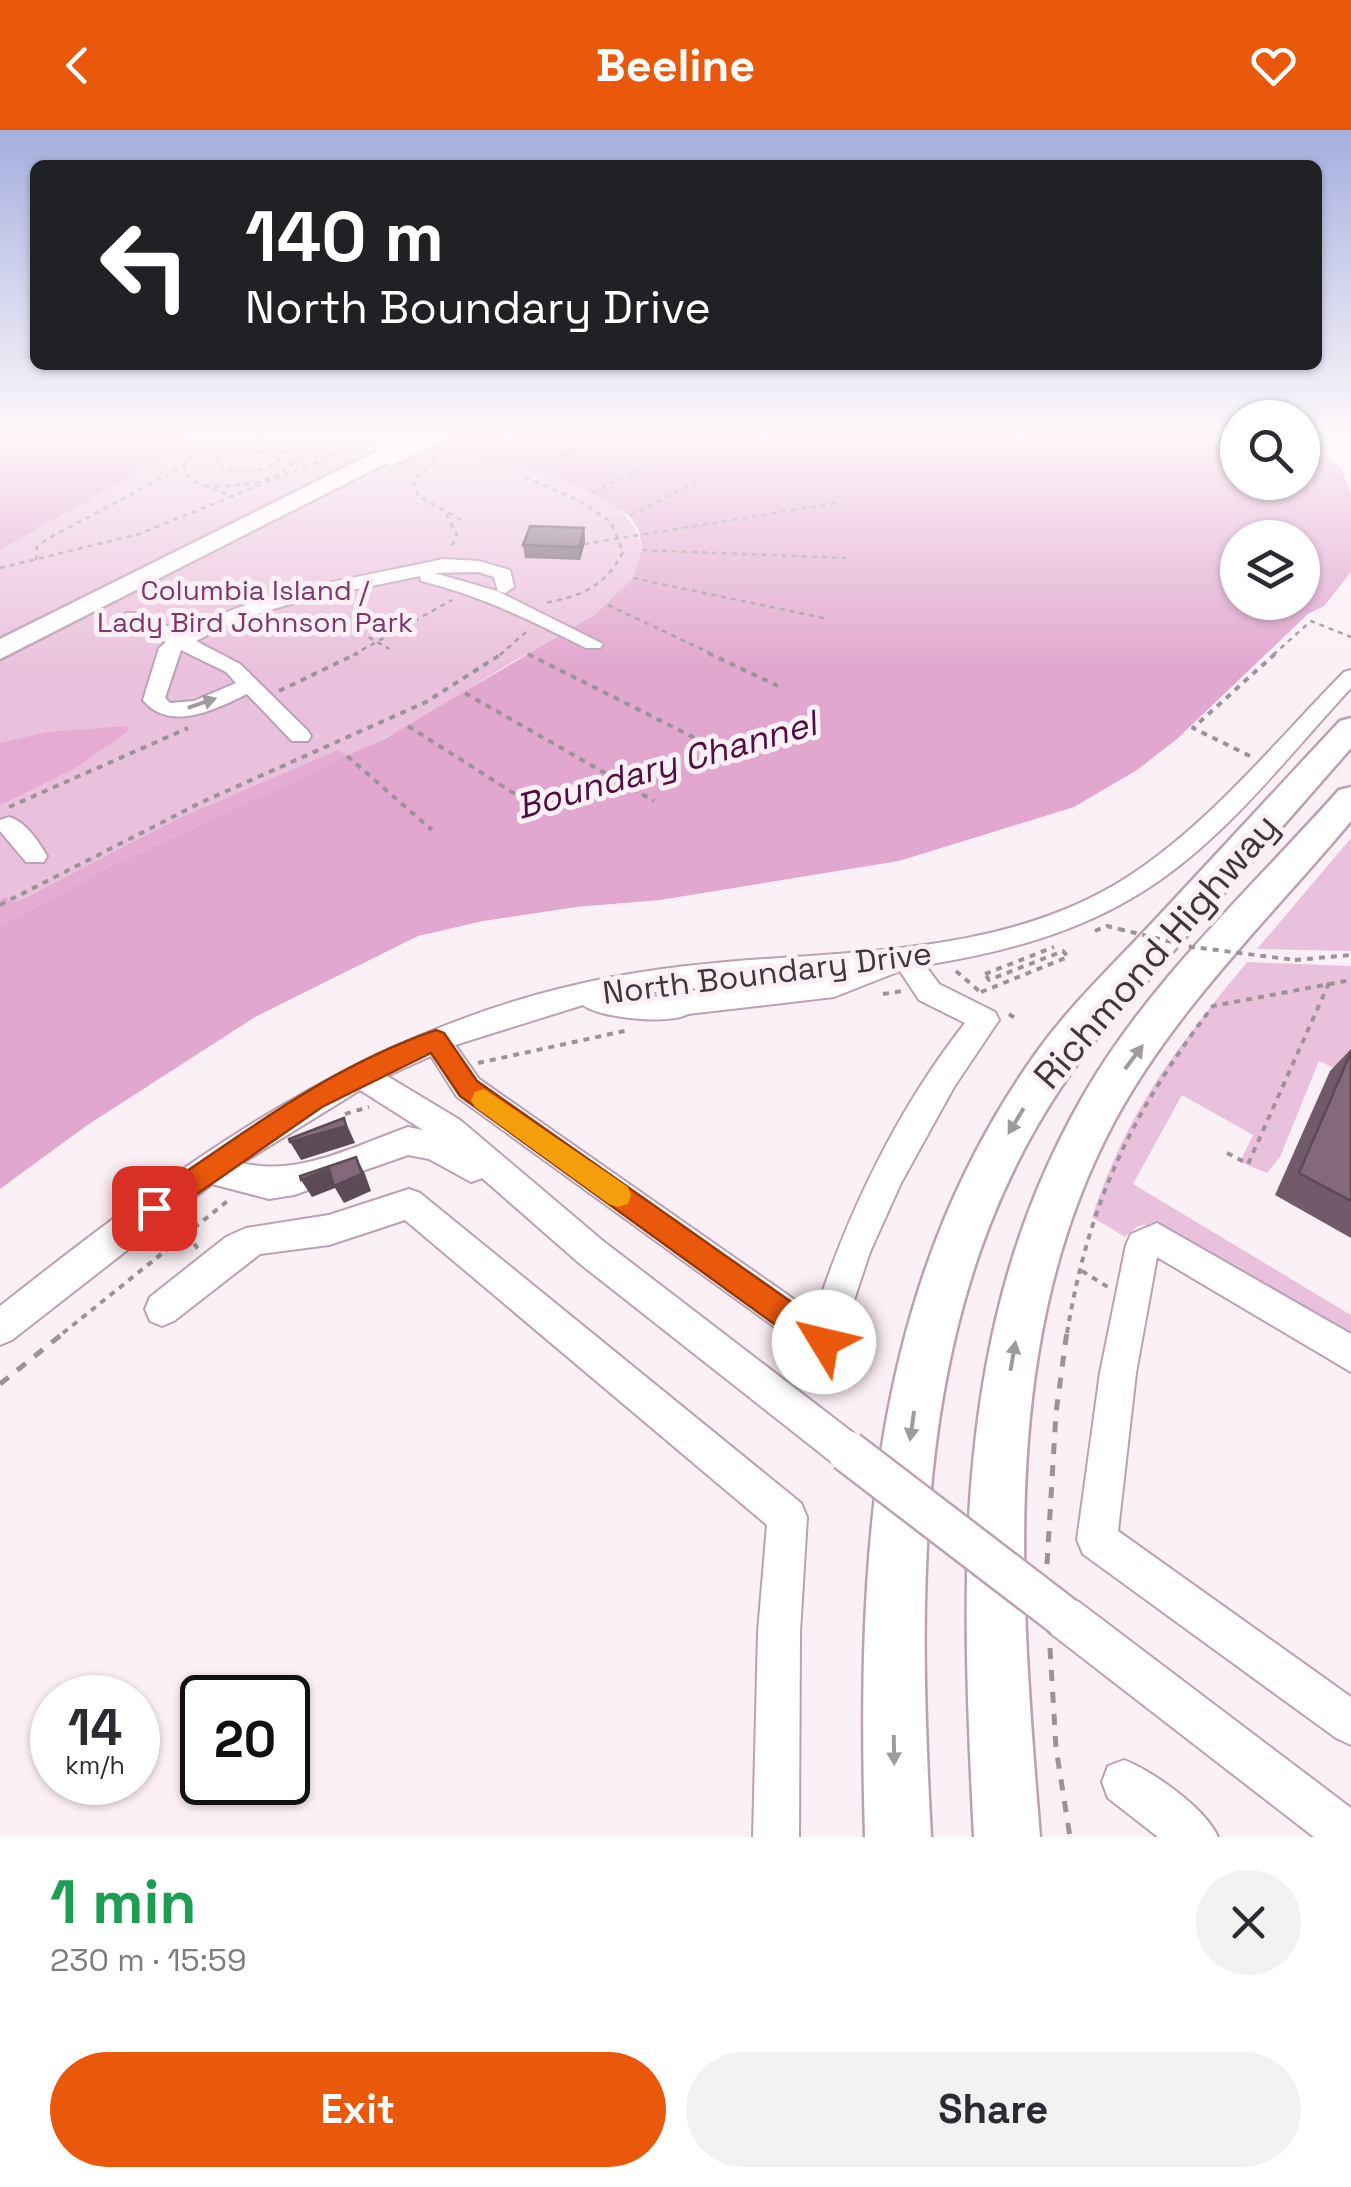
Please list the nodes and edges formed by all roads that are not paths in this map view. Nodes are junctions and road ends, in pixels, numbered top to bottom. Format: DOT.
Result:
graph roads {
  1 [pos="241,510"];
  2 [pos="258,510"];
  3 [pos="150,572"];
  4 [pos="396,576"];
  5 [pos="484,595"];
  6 [pos="133,617"];
  7 [pos="0,632"];
  8 [pos="180,640"];
  9 [pos="592,644"];
  10 [pos="0,651"];
  11 [pos="1351,676"];
  12 [pos="261,690"];
  13 [pos="1351,728"];
  14 [pos="300,736"];
  15 [pos="1351,798"];
  16 [pos="5,818"];
  17 [pos="35,856"];
  18 [pos="905,957"];
  19 [pos="436,1040"];
  20 [pos="359,1074"];
  21 [pos="381,1100"];
  22 [pos="408,1141"];
  23 [pos="210,1169"];
  24 [pos="591,1252"];
  25 [pos="162,1309"];
  26 [pos="0,1328"];
  27 [pos="1351,1354"];
  28 [pos="996,1619"];
  29 [pos="1351,1723"];
  30 [pos="1124,1782"];
  31 [pos="776,1837"];
  32 [pos="898,1837"];
  33 [pos="1007,1837"];
  34 [pos="1033,1837"];
  35 [pos="1195,1837"];
  36 [pos="1351,1837"];
  1 -- 7 [label="highway"];
  2 -- 3 [label="highway"];
  3 -- 6 [label="highway"];
  3 -- 10 [label="highway"];
  4 -- 5 [label="street"];
  4 -- 5 [label="street"];
  4 -- 8 [label="street"];
  5 -- 9 [label="street"];
  6 -- 8 [label="street"];
  6 -- 10 [label="highway"];
  8 -- 12 [label="street"];
  8 -- 12 [label="street, one-way"];
  11 -- 18 [label="street, North Boundary Drive"];
  12 -- 14 [label="street"];
  13 -- 32 [label="highway, Richmond Highway, one-way"];
  28 -- 15 [label="highway, Richmond Highway, one-way"];
  16 -- 17 [label="street"];
  18 -- 19 [label="street, North Boundary Drive"];
  18 -- 19 [label="street"];
  19 -- 20 [label="street, North Boundary Drive"];
  20 -- 21 [label="street"];
  20 -- 23 [label="street, North Boundary Drive"];
  21 -- 22 [label="street"];
  21 -- 24 [label="street"];
  22 -- 23 [label="street"];
  22 -- 24 [label="street"];
  23 -- 26 [label="street, North Boundary Drive"];
  24 -- 36 [label="street, bridge"];
  25 -- 31 [label="street"];
  27 -- 29 [label="street"];
  28 -- 33 [label="highway, Richmond Highway"];
  28 -- 34 [label="highway"];
  30 -- 35 [label="street"];
}
